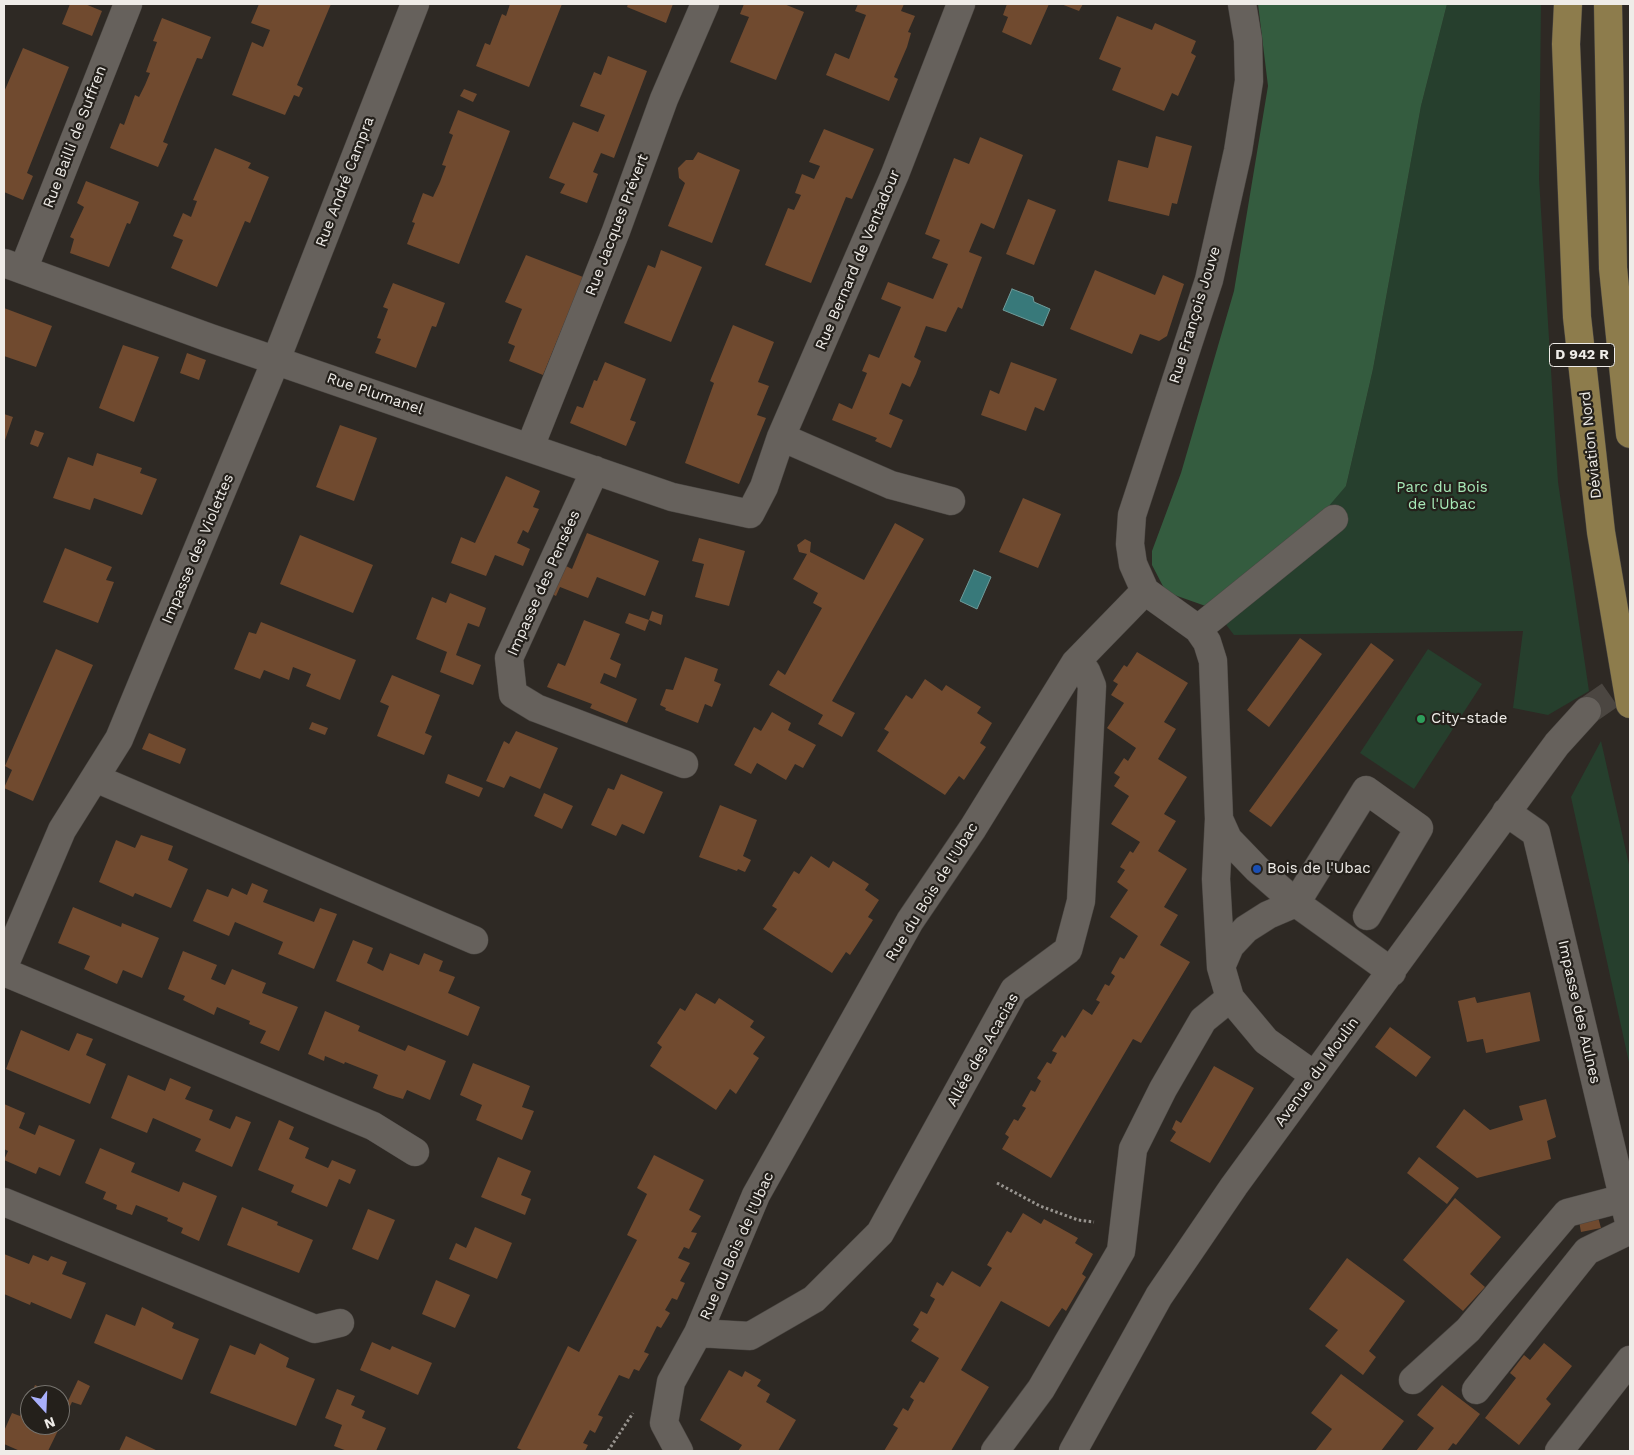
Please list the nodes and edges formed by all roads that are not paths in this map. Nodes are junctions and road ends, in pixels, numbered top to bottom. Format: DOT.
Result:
graph roads {
  1 [pos="128,4"];
  2 [pos="415,4"];
  3 [pos="705,4"];
  4 [pos="961,4"];
  5 [pos="1242,4"];
  6 [pos="1568,4"];
  7 [pos="1608,4"];
  8 [pos="13,266"];
  9 [pos="276,360"];
  10 [pos="1630,434"];
  11 [pos="781,437"];
  12 [pos="530,447"];
  13 [pos="595,470"];
  14 [pos="951,501"];
  15 [pos="750,514"];
  16 [pos="1334,518"];
  17 [pos="1145,591"];
  18 [pos="1198,628"];
  19 [pos="1075,662"];
  20 [pos="1630,704"];
  21 [pos="1587,711"];
  22 [pos="684,764"];
  23 [pos="95,778"];
  24 [pos="1506,812"];
  25 [pos="1219,819"];
  26 [pos="1296,903"];
  27 [pos="1367,916"];
  28 [pos="11,928"];
  29 [pos="474,940"];
  30 [pos="4,966"];
  31 [pos="1221,967"];
  32 [pos="4,972"];
  33 [pos="1392,972"];
  34 [pos="1230,998"];
  35 [pos="1314,1075"];
  36 [pos="414,1152"];
  37 [pos="1624,1198"];
  38 [pos="4,1202"];
  39 [pos="1630,1226"];
  40 [pos="1630,1230"];
  41 [pos="340,1323"];
  42 [pos="698,1333"];
  43 [pos="1630,1360"];
  44 [pos="1413,1380"];
  45 [pos="1476,1390"];
  46 [pos="679,1451"];
  47 [pos="995,1451"];
  48 [pos="1073,1451"];
  49 [pos="1558,1451"];
  1 -- 8 [label="street, Rue Bailli de Suffren"];
  2 -- 9 [label="street, Rue André Campra"];
  3 -- 12 [label="street, Rue Jacques Prévert"];
  4 -- 11 [label="street, Rue Bernard de Ventadour"];
  5 -- 17 [label="street, Rue François Jouve"];
  6 -- 20 [label="main road, Déviation Nord / D 942 R"];
  7 -- 10 [label="main road"];
  8 -- 9 [label="street, Rue Plumanel"];
  9 -- 12 [label="street, Rue Plumanel"];
  9 -- 23 [label="street, Impasse des Violettes"];
  11 -- 14 [label="street"];
  11 -- 15 [label="street, Rue Bernard de Ventadour"];
  12 -- 13 [label="street, Rue Plumanel"];
  13 -- 15 [label="street, Rue Plumanel"];
  13 -- 22 [label="street, Impasse des Pensées"];
  16 -- 18 [label="street"];
  17 -- 18 [label="street"];
  17 -- 19 [label="street, Rue du Bois de l'Ubac"];
  18 -- 25 [label="street"];
  19 -- 42 [label="street, Rue du Bois de l'Ubac"];
  19 -- 42 [label="street, Allée des Acacias"];
  21 -- 24 [label="street, Avenue du Moulin"];
  23 -- 28 [label="street, Impasse des Violettes"];
  23 -- 29 [label="street"];
  24 -- 33 [label="street, Avenue du Moulin"];
  24 -- 37 [label="street, Impasse des Aulnes"];
  25 -- 26 [label="street"];
  25 -- 31 [label="street"];
  26 -- 27 [label="street"];
  26 -- 31 [label="street"];
  26 -- 33 [label="street"];
  28 -- 30 [label="street, Impasse des Violettes"];
  31 -- 34 [label="street"];
  32 -- 36 [label="street"];
  33 -- 35 [label="street, Avenue du Moulin"];
  34 -- 35 [label="street"];
  34 -- 47 [label="street"];
  35 -- 48 [label="street, Avenue du Moulin"];
  37 -- 39 [label="street, Impasse des Aulnes"];
  37 -- 44 [label="street"];
  38 -- 41 [label="street"];
  40 -- 45 [label="street"];
  42 -- 46 [label="street, Rue du Bois de l'Ubac"];
  43 -- 49 [label="street"];
}
